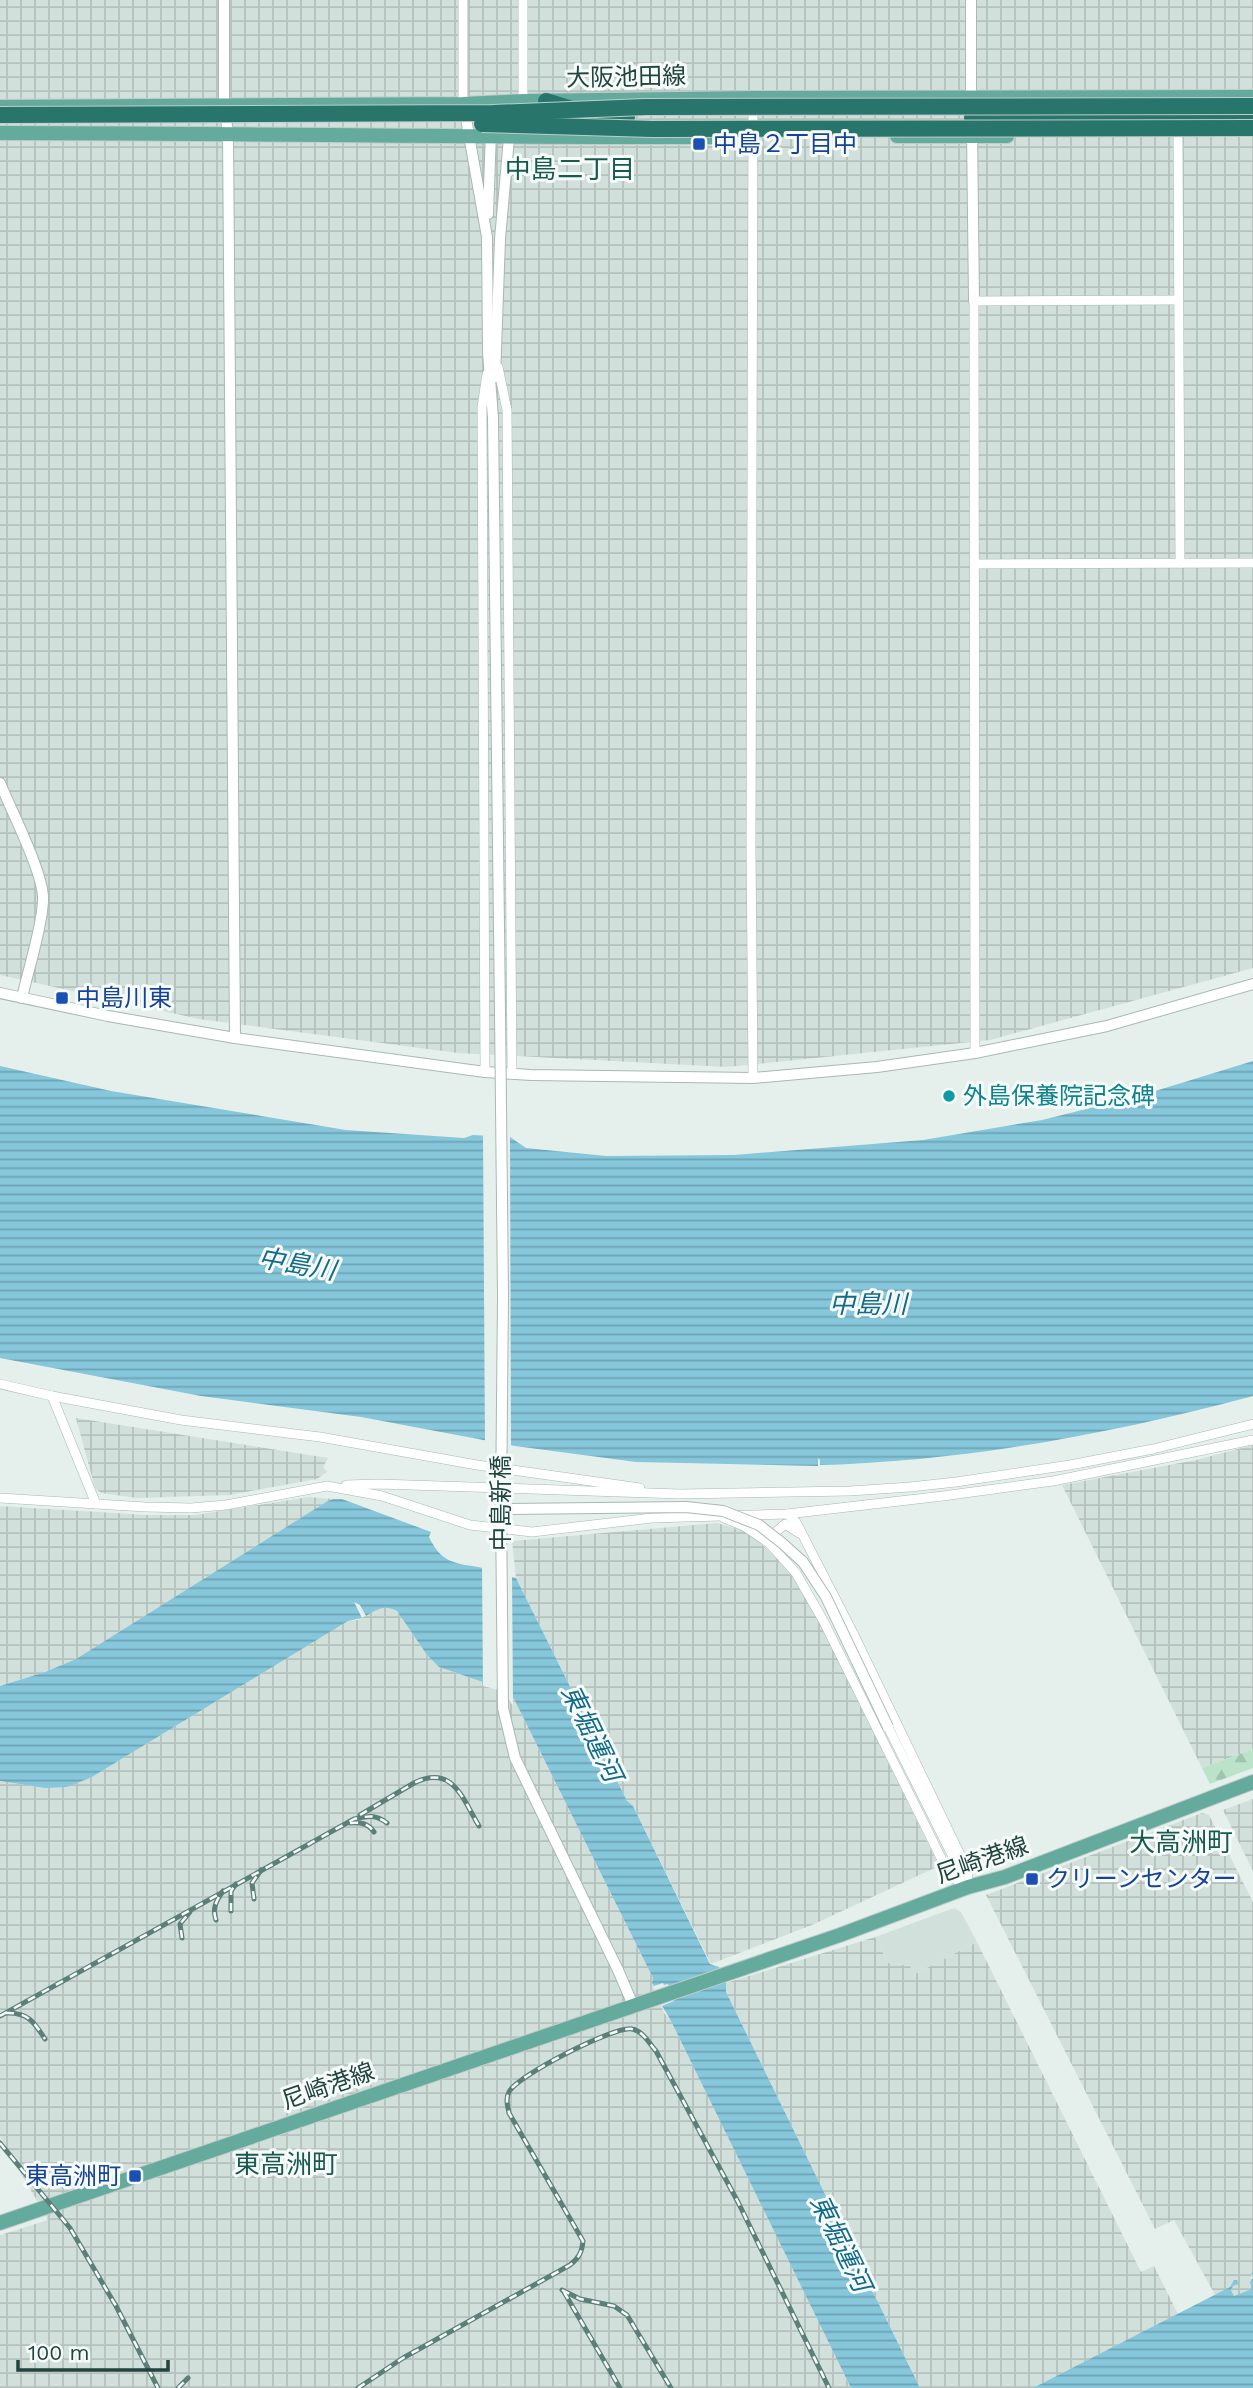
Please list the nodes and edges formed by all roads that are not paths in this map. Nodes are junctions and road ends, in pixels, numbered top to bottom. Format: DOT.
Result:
graph roads {
  1 [pos="224,0"];
  2 [pos="464,0"];
  3 [pos="523,0"];
  4 [pos="971,0"];
  5 [pos="1253,97"];
  6 [pos="753,98"];
  7 [pos="971,98"];
  8 [pos="524,101"];
  9 [pos="546,101"];
  10 [pos="463,104"];
  11 [pos="224,106"];
  12 [pos="1253,106"];
  13 [pos="0,107"];
  14 [pos="1061,113"];
  15 [pos="0,115"];
  16 [pos="972,118"];
  17 [pos="1253,118"];
  18 [pos="0,125"];
  19 [pos="1253,128"];
  20 [pos="0,133"];
  21 [pos="228,133"];
  22 [pos="1178,135"];
  23 [pos="1253,135"];
  24 [pos="753,136"];
  25 [pos="972,136"];
  26 [pos="469,137"];
  27 [pos="490,138"];
  28 [pos="509,138"];
  29 [pos="487,237"];
  30 [pos="1178,300"];
  31 [pos="974,301"];
  32 [pos="492,360"];
  33 [pos="1180,563"];
  34 [pos="1253,563"];
  35 [pos="975,564"];
  36 [pos="0,783"];
  37 [pos="1253,984"];
  38 [pos="0,993"];
  39 [pos="22,998"];
  40 [pos="235,1038"];
  41 [pos="975,1053"];
  42 [pos="485,1072"];
  43 [pos="512,1074"];
  44 [pos="753,1078"];
  45 [pos="0,1384"];
  46 [pos="52,1396"];
  47 [pos="1253,1424"];
  48 [pos="1253,1440"];
  49 [pos="327,1486"];
  50 [pos="680,1494"];
  51 [pos="0,1498"];
  52 [pos="96,1504"];
  53 [pos="501,1509"];
  54 [pos="788,1514"];
  55 [pos="716,1516"];
  56 [pos="809,1548"];
  57 [pos="782,1556"];
  58 [pos="888,1727"];
  59 [pos="1253,1782"];
  60 [pos="968,1887"];
  61 [pos="633,2005"];
  62 [pos="0,2223"];
  1 -- 11 [label="street"];
  2 -- 10 [label="street"];
  3 -- 8 [label="street"];
  4 -- 7 [label="street"];
  5 -- 7 [label="main road, 大阪池田線"];
  6 -- 7 [label="main road, 大阪池田線"];
  6 -- 9 [label="main road, 大阪池田線"];
  6 -- 24 [label="street"];
  7 -- 16 [label="street"];
  8 -- 9 [label="main road, 大阪池田線"];
  8 -- 10 [label="main road, 大阪池田線"];
  8 -- 27 [label="street"];
  8 -- 28 [label="street"];
  9 -- 14 [label="highway, bridge"];
  10 -- 11 [label="main road, 大阪池田線"];
  10 -- 26 [label="street"];
  11 -- 13 [label="main road, 大阪池田線"];
  11 -- 21 [label="street"];
  12 -- 14 [label="highway, bridge"];
  14 -- 15 [label="highway, bridge"];
  14 -- 16 [label="highway"];
  14 -- 17 [label="highway"];
  16 -- 25 [label="street"];
  18 -- 19 [label="highway, bridge"];
  20 -- 21 [label="main road"];
  21 -- 26 [label="main road"];
  21 -- 40 [label="street"];
  22 -- 23 [label="main road"];
  22 -- 25 [label="main road"];
  22 -- 30 [label="street"];
  24 -- 25 [label="main road"];
  24 -- 28 [label="main road"];
  24 -- 44 [label="street"];
  25 -- 31 [label="street"];
  26 -- 27 [label="main road"];
  26 -- 29 [label="street"];
  27 -- 28 [label="main road"];
  27 -- 29 [label="street"];
  28 -- 32 [label="street"];
  29 -- 32 [label="street"];
  30 -- 31 [label="street"];
  30 -- 33 [label="street"];
  31 -- 35 [label="street"];
  32 -- 42 [label="street"];
  32 -- 43 [label="street"];
  32 -- 53 [label="street, 中島新橋, bridge"];
  33 -- 34 [label="street"];
  33 -- 35 [label="street"];
  35 -- 41 [label="street"];
  36 -- 39 [label="street"];
  37 -- 41 [label="street"];
  38 -- 39 [label="street"];
  39 -- 40 [label="street"];
  40 -- 42 [label="street"];
  41 -- 44 [label="street"];
  42 -- 43 [label="street"];
  43 -- 44 [label="street"];
  45 -- 46 [label="street"];
  46 -- 50 [label="street"];
  46 -- 52 [label="street"];
  47 -- 50 [label="street"];
  48 -- 54 [label="street"];
  49 -- 50 [label="street"];
  49 -- 52 [label="street"];
  49 -- 55 [label="street"];
  51 -- 52 [label="street"];
  53 -- 58 [label="street, bridge"];
  53 -- 61 [label="street, 中島新橋, bridge"];
  54 -- 55 [label="street"];
  54 -- 56 [label="street"];
  55 -- 57 [label="street"];
  56 -- 57 [label="street"];
  56 -- 60 [label="street"];
  57 -- 60 [label="street"];
  58 -- 60 [label="street"];
  59 -- 60 [label="main road, 尼崎港線"];
  60 -- 61 [label="main road, 尼崎港線"];
  61 -- 62 [label="main road, 尼崎港線"];
}
